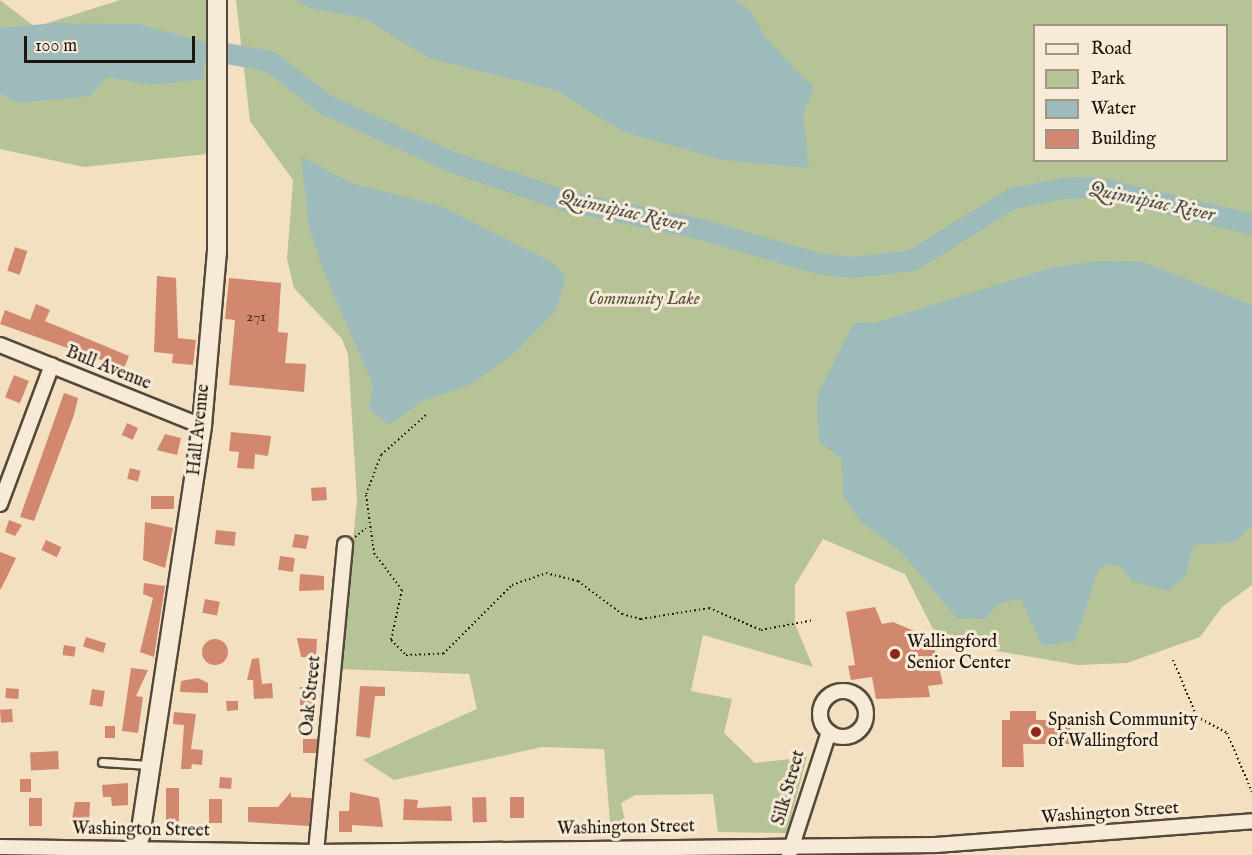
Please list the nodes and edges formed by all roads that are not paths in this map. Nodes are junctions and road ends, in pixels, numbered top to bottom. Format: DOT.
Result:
graph roads {
  1 [pos="217,0"];
  2 [pos="0,345"];
  3 [pos="52,366"];
  4 [pos="202,426"];
  5 [pos="0,504"];
  6 [pos="345,544"];
  7 [pos="829,732"];
  8 [pos="102,762"];
  9 [pos="152,766"];
  10 [pos="1252,821"];
  11 [pos="0,847"];
  12 [pos="791,849"];
  13 [pos="133,852"];
  14 [pos="316,852"];
  1 -- 4 [label="main road, Hall Avenue"];
  2 -- 3 [label="street, Bull Avenue"];
  3 -- 4 [label="street, Bull Avenue"];
  3 -- 5 [label="street"];
  4 -- 9 [label="main road, Hall Avenue"];
  6 -- 14 [label="street, Oak Street"];
  7 -- 12 [label="street, Silk Street"];
  8 -- 9 [label="lane"];
  9 -- 13 [label="main road, Hall Avenue"];
  10 -- 12 [label="street, Washington Street"];
  11 -- 13 [label="street, Washington Street"];
  12 -- 14 [label="street, Washington Street"];
  13 -- 14 [label="street, Washington Street"];
}
